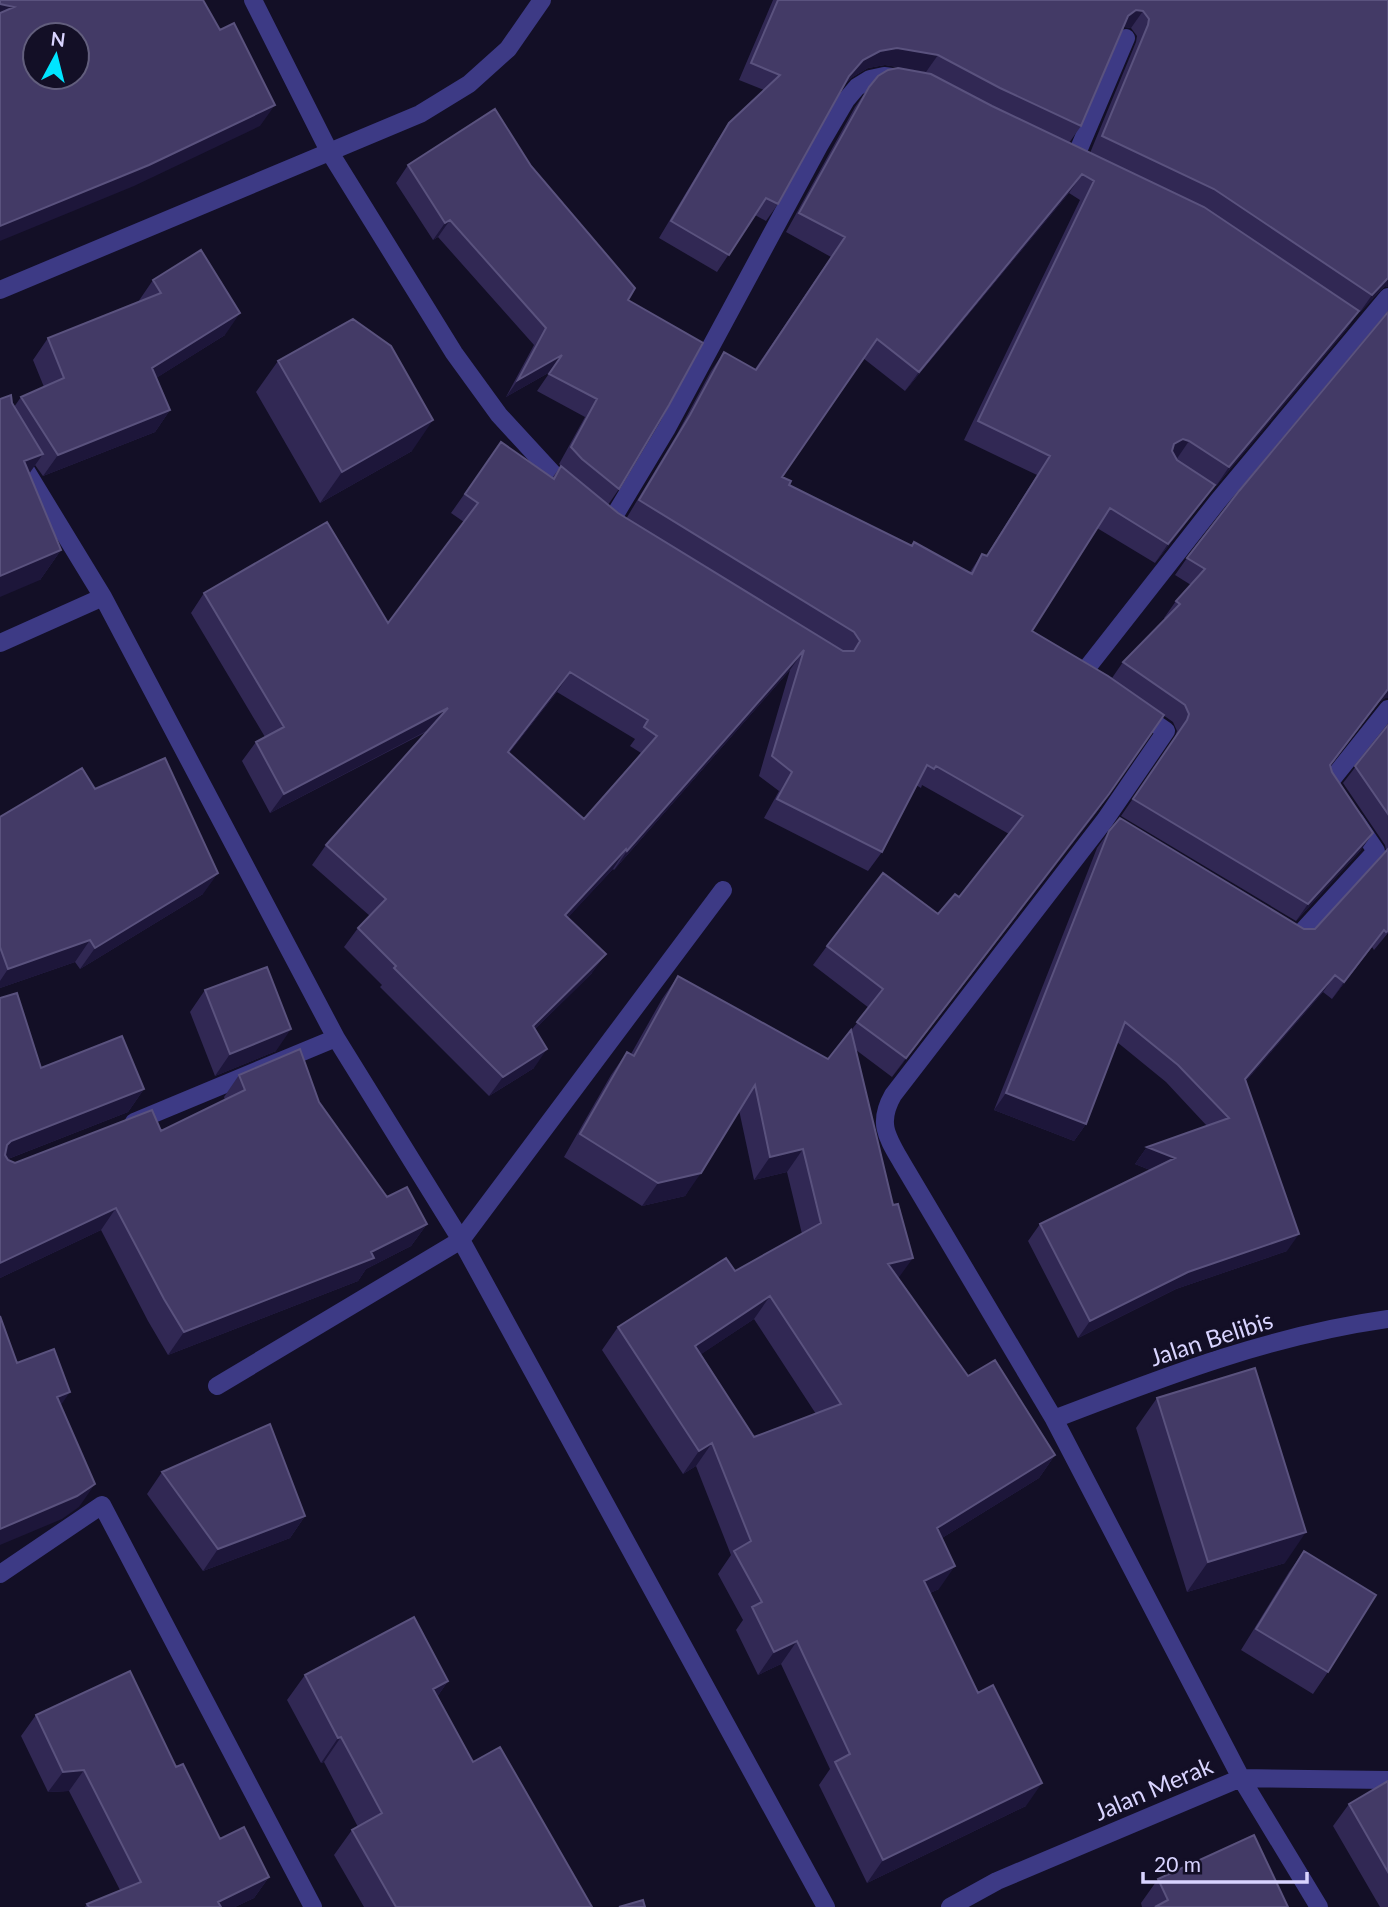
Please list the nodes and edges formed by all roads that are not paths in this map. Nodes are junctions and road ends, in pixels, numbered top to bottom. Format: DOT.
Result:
graph roads {
  1 [pos="253,0"];
  2 [pos="542,0"];
  3 [pos="1126,38"];
  4 [pos="921,82"];
  5 [pos="329,151"];
  6 [pos="1075,158"];
  7 [pos="0,290"];
  8 [pos="1388,297"];
  9 [pos="0,428"];
  10 [pos="581,500"];
  11 [pos="611,523"];
  12 [pos="103,597"];
  13 [pos="0,643"];
  14 [pos="1104,688"];
  15 [pos="1125,702"];
  16 [pos="1388,709"];
  17 [pos="723,890"];
  18 [pos="1275,922"];
  19 [pos="336,1038"];
  20 [pos="120,1127"];
  21 [pos="461,1240"];
  22 [pos="1388,1319"];
  23 [pos="216,1386"];
  24 [pos="1054,1419"];
  25 [pos="0,1574"];
  26 [pos="1241,1778"];
  27 [pos="1388,1780"];
  28 [pos="313,1907"];
  29 [pos="827,1907"];
  30 [pos="950,1907"];
  31 [pos="1319,1907"];
  1 -- 5 [label="street"];
  2 -- 5 [label="street"];
  3 -- 6 [label="street"];
  4 -- 11 [label="street"];
  5 -- 7 [label="street"];
  5 -- 10 [label="street"];
  8 -- 14 [label="street"];
  9 -- 12 [label="street"];
  12 -- 13 [label="street"];
  12 -- 19 [label="street"];
  15 -- 24 [label="street"];
  16 -- 18 [label="street"];
  17 -- 21 [label="street"];
  19 -- 20 [label="street"];
  19 -- 21 [label="street"];
  21 -- 23 [label="street"];
  21 -- 29 [label="street"];
  22 -- 24 [label="street, Jalan Belibis"];
  24 -- 26 [label="street"];
  25 -- 28 [label="street"];
  26 -- 27 [label="street, Jalan Merak"];
  26 -- 30 [label="street, Jalan Merak"];
  26 -- 31 [label="street"];
}
